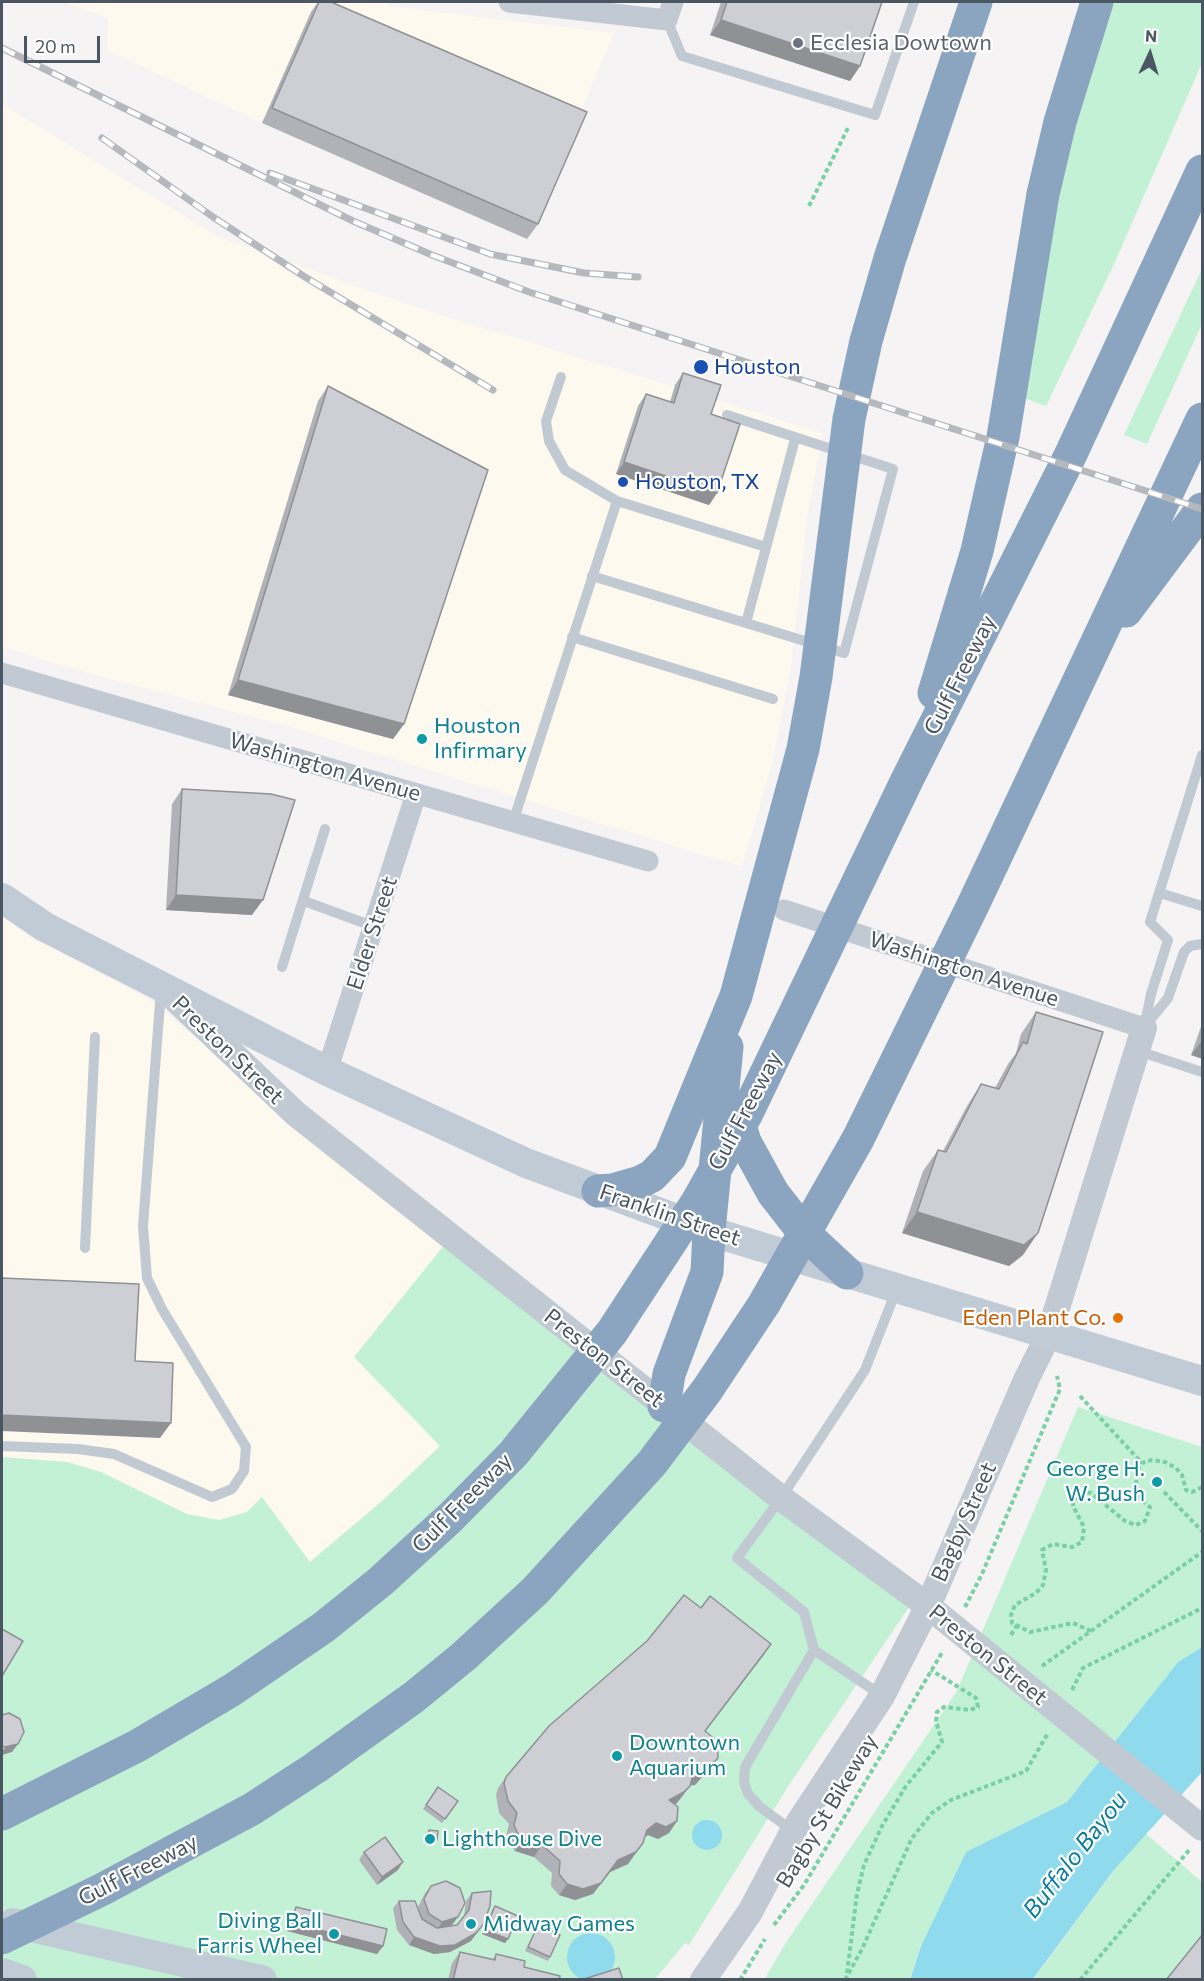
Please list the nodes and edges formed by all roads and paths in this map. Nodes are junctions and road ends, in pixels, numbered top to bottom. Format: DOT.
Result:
graph roads {
  1 [pos="509,2"];
  2 [pos="914,2"];
  3 [pos="976,2"];
  4 [pos="1098,2"];
  5 [pos="670,11"];
  6 [pos="857,110"];
  7 [pos="1203,171"];
  8 [pos="808,206"];
  9 [pos="561,377"];
  10 [pos="727,415"];
  11 [pos="1203,419"];
  12 [pos="795,439"];
  13 [pos="616,501"];
  14 [pos="1203,509"];
  15 [pos="766,547"];
  16 [pos="592,576"];
  17 [pos="746,623"];
  18 [pos="572,637"];
  19 [pos="2,673"];
  20 [pos="1080,673"];
  21 [pos="773,699"];
  22 [pos="1203,755"];
  23 [pos="907,780"];
  24 [pos="416,794"];
  25 [pos="513,822"];
  26 [pos="325,830"];
  27 [pos="648,861"];
  28 [pos="1160,892"];
  29 [pos="2,898"];
  30 [pos="304,901"];
  31 [pos="1203,906"];
  32 [pos="784,910"];
  33 [pos="375,927"];
  34 [pos="1203,944"];
  35 [pos="282,967"];
  36 [pos="162,987"];
  37 [pos="736,996"];
  38 [pos="95,1037"];
  39 [pos="1141,1039"];
  40 [pos="728,1044"];
  41 [pos="327,1071"];
  42 [pos="1203,1072"];
  43 [pos="598,1191"];
  44 [pos="709,1230"];
  45 [pos="85,1248"];
  46 [pos="847,1273"];
  47 [pos="898,1288"];
  48 [pos="1049,1334"];
  49 [pos="1203,1381"];
  50 [pos="1080,1396"];
  51 [pos="664,1406"];
  52 [pos="2,1446"];
  53 [pos="1142,1464"];
  54 [pos="1203,1487"];
  55 [pos="1164,1492"];
  56 [pos="781,1498"];
  57 [pos="1203,1531"];
  58 [pos="1203,1552"];
  59 [pos="967,1603"];
  60 [pos="928,1606"];
  61 [pos="1203,1608"];
  62 [pos="1017,1625"];
  63 [pos="1091,1631"];
  64 [pos="1011,1635"];
  65 [pos="814,1650"];
  66 [pos="939,1658"];
  67 [pos="1049,1660"];
  68 [pos="932,1670"];
  69 [pos="882,1696"];
  70 [pos="1066,1699"];
  71 [pos="1049,1730"];
  72 [pos="2,1814"];
  73 [pos="793,1831"];
  74 [pos="1199,1836"];
  75 [pos="2,1920"];
  76 [pos="2,1938"];
  77 [pos="2,1973"];
  78 [pos="846,1978"];
  79 [pos="22,1980"];
  80 [pos="262,1980"];
  81 [pos="703,1980"];
  82 [pos="740,1980"];
  83 [pos="1080,1980"];
  1 -- 5 [label="street"];
  2 -- 6 [label="lane"];
  3 -- 37 [label="highway"];
  4 -- 23 [label="highway"];
  5 -- 6 [label="lane"];
  6 -- 8 [label="path"];
  7 -- 23 [label="highway, Gulf Freeway"];
  9 -- 13 [label="lane"];
  10 -- 12 [label="lane"];
  11 -- 20 [label="highway, Gulf Freeway"];
  12 -- 15 [label="lane"];
  12 -- 17 [label="lane"];
  13 -- 15 [label="lane"];
  13 -- 16 [label="lane"];
  14 -- 20 [label="highway"];
  15 -- 17 [label="lane"];
  16 -- 17 [label="lane"];
  16 -- 18 [label="lane"];
  18 -- 21 [label="lane"];
  18 -- 25 [label="lane"];
  19 -- 24 [label="street, Washington Avenue"];
  20 -- 76 [label="highway, Gulf Freeway"];
  22 -- 28 [label="lane"];
  23 -- 72 [label="highway, Gulf Freeway"];
  24 -- 25 [label="street, Washington Avenue"];
  24 -- 33 [label="street, Elder Street"];
  25 -- 27 [label="street, Washington Avenue"];
  26 -- 30 [label="lane"];
  28 -- 31 [label="lane"];
  28 -- 39 [label="lane"];
  29 -- 36 [label="main road, Preston Street"];
  30 -- 33 [label="lane"];
  30 -- 35 [label="lane"];
  32 -- 39 [label="street, Washington Avenue"];
  33 -- 41 [label="street, Elder Street"];
  34 -- 39 [label="lane"];
  36 -- 41 [label="main road, Franklin Street"];
  36 -- 51 [label="street, Preston Street"];
  36 -- 52 [label="lane"];
  37 -- 40 [label="highway"];
  37 -- 43 [label="highway"];
  38 -- 45 [label="lane"];
  39 -- 42 [label="lane"];
  39 -- 48 [label="street, Bagby Street"];
  40 -- 44 [label="highway"];
  40 -- 46 [label="highway"];
  41 -- 43 [label="main road, Franklin Street"];
  43 -- 44 [label="main road, Franklin Street"];
  44 -- 46 [label="main road, Franklin Street"];
  44 -- 51 [label="highway"];
  46 -- 47 [label="main road, Franklin Street"];
  47 -- 48 [label="main road, Franklin Street"];
  47 -- 56 [label="lane"];
  48 -- 49 [label="main road, Franklin Street"];
  48 -- 59 [label="path"];
  48 -- 60 [label="street, Bagby Street"];
  50 -- 53 [label="path"];
  51 -- 56 [label="street, Preston Street"];
  53 -- 54 [label="path"];
  53 -- 62 [label="path"];
  55 -- 57 [label="path"];
  56 -- 60 [label="street, Preston Street"];
  56 -- 65 [label="lane"];
  58 -- 63 [label="path"];
  60 -- 69 [label="street, Bagby Street"];
  60 -- 74 [label="street, Preston Street"];
  61 -- 70 [label="path"];
  62 -- 63 [label="path"];
  62 -- 64 [label="path"];
  63 -- 67 [label="path"];
  65 -- 69 [label="lane"];
  65 -- 73 [label="lane"];
  66 -- 68 [label="path, Bagby St Bikeway"];
  68 -- 78 [label="path"];
  68 -- 82 [label="path, Bagby St Bikeway"];
  69 -- 73 [label="street, Bagby Street"];
  71 -- 78 [label="path"];
  73 -- 81 [label="street, Bagby Street"];
  74 -- 83 [label="path"];
  75 -- 80 [label="main road"];
  77 -- 79 [label="main road"];
}
